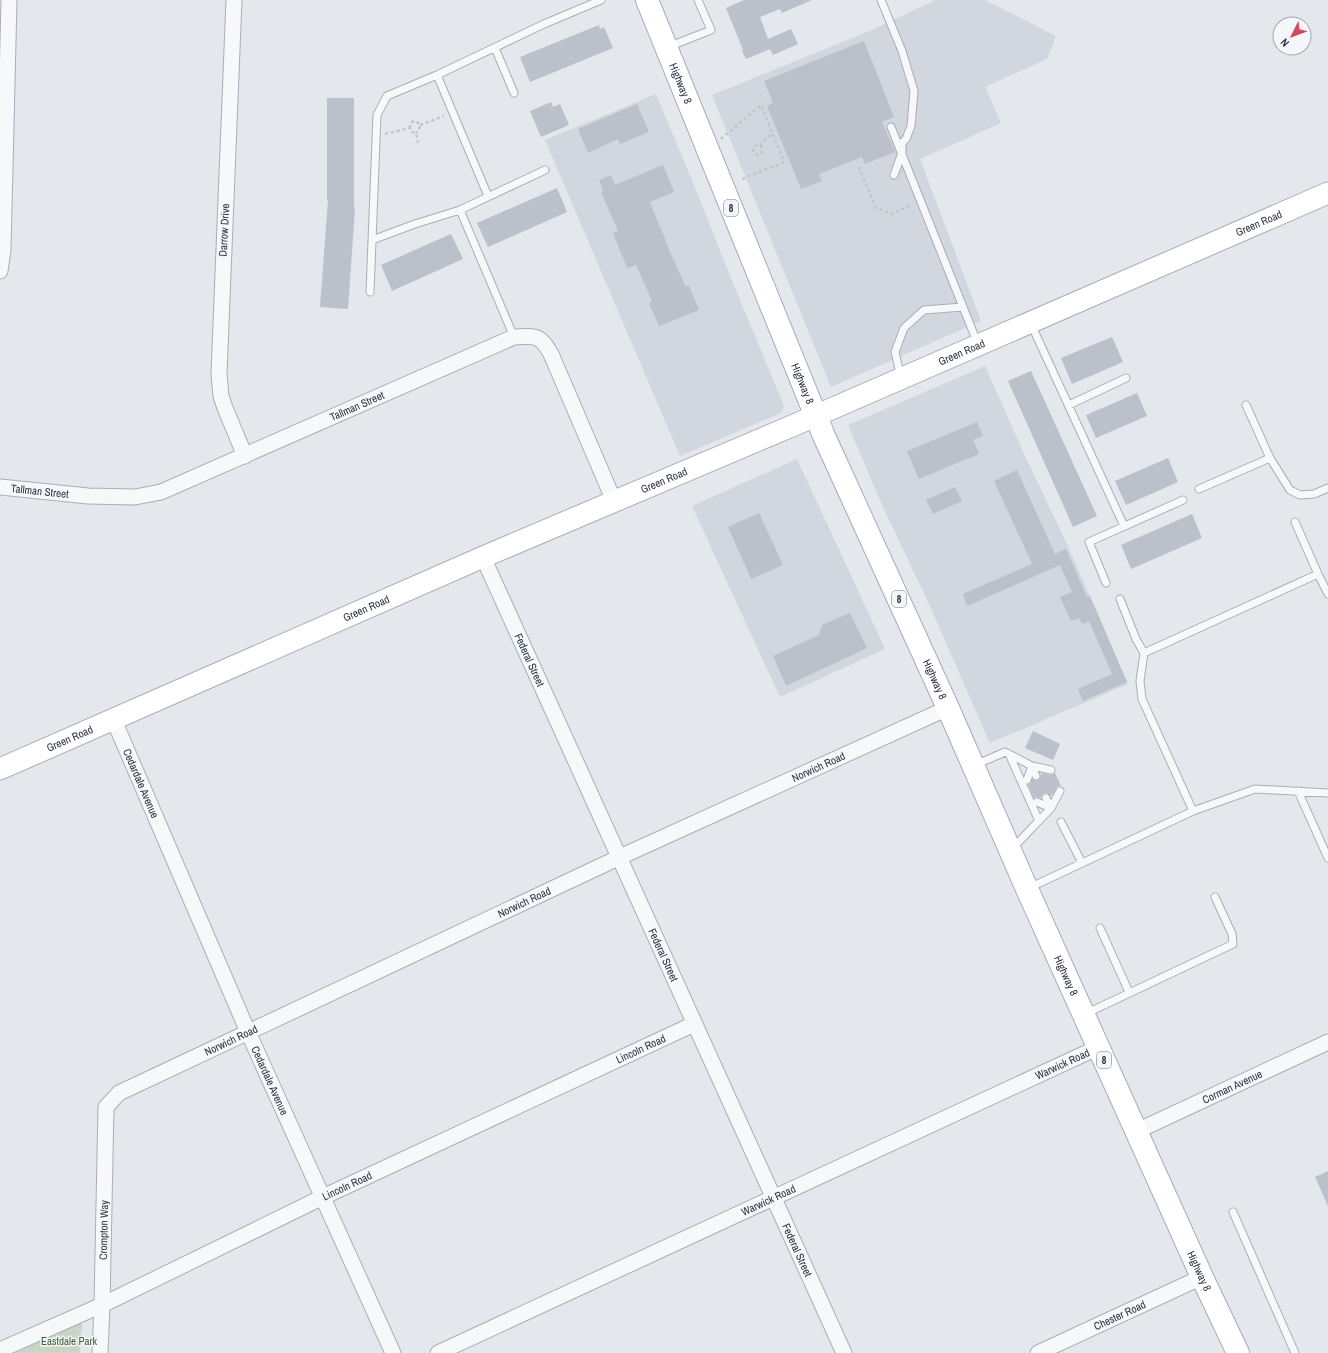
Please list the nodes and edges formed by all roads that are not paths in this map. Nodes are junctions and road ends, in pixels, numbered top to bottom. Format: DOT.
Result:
graph roads {
  1 [pos="9,0"];
  2 [pos="234,0"];
  3 [pos="601,0"];
  4 [pos="647,0"];
  5 [pos="698,0"];
  6 [pos="880,0"];
  7 [pos="4,16"];
  8 [pos="666,47"];
  9 [pos="495,48"];
  10 [pos="438,75"];
  11 [pos="514,92"];
  12 [pos="891,127"];
  13 [pos="902,153"];
  14 [pos="545,170"];
  15 [pos="894,175"];
  16 [pos="1328,192"];
  17 [pos="488,196"];
  18 [pos="460,210"];
  19 [pos="372,240"];
  20 [pos="1,250"];
  21 [pos="0,271"];
  22 [pos="370,292"];
  23 [pos="963,307"];
  24 [pos="1030,322"];
  25 [pos="514,337"];
  26 [pos="978,344"];
  27 [pos="901,378"];
  28 [pos="1126,378"];
  29 [pos="1068,405"];
  30 [pos="1246,405"];
  31 [pos="815,415"];
  32 [pos="245,456"];
  33 [pos="1270,458"];
  34 [pos="0,487"];
  35 [pos="1199,488"];
  36 [pos="1328,488"];
  37 [pos="1183,500"];
  38 [pos="614,501"];
  39 [pos="1295,522"];
  40 [pos="1124,526"];
  41 [pos="484,557"];
  42 [pos="1318,574"];
  43 [pos="1106,583"];
  44 [pos="1328,594"];
  45 [pos="1120,599"];
  46 [pos="1144,653"];
  47 [pos="948,708"];
  48 [pos="113,718"];
  49 [pos="1009,754"];
  50 [pos="974,765"];
  51 [pos="1032,766"];
  52 [pos="0,769"];
  53 [pos="1051,770"];
  54 [pos="1060,791"];
  55 [pos="1298,791"];
  56 [pos="1328,793"];
  57 [pos="1051,808"];
  58 [pos="1193,811"];
  59 [pos="1039,821"];
  60 [pos="1060,822"];
  61 [pos="1010,851"];
  62 [pos="620,857"];
  63 [pos="1328,858"];
  64 [pos="1082,863"];
  65 [pos="1027,889"];
  66 [pos="1215,897"];
  67 [pos="1100,928"];
  68 [pos="1129,992"];
  69 [pos="1084,1014"];
  70 [pos="694,1024"];
  71 [pos="248,1032"];
  72 [pos="1328,1042"];
  73 [pos="1099,1047"];
  74 [pos="106,1108"];
  75 [pos="1137,1131"];
  76 [pos="323,1197"];
  77 [pos="774,1197"];
  78 [pos="1233,1212"];
  79 [pos="1202,1277"];
  80 [pos="102,1305"];
  81 [pos="0,1350"];
  82 [pos="100,1353"];
  83 [pos="393,1353"];
  84 [pos="438,1353"];
  85 [pos="844,1353"];
  86 [pos="1038,1353"];
  87 [pos="1238,1353"];
  88 [pos="1295,1353"];
  1 -- 7 [label="street"];
  2 -- 32 [label="street, Darrow Drive"];
  3 -- 9 [label="lane"];
  4 -- 8 [label="main road, Highway 8 / 8"];
  5 -- 8 [label="lane"];
  6 -- 13 [label="lane"];
  7 -- 20 [label="street"];
  8 -- 31 [label="main road, Highway 8 / 8"];
  9 -- 10 [label="lane"];
  9 -- 11 [label="lane"];
  10 -- 17 [label="lane"];
  10 -- 19 [label="lane"];
  12 -- 13 [label="lane"];
  13 -- 15 [label="lane"];
  13 -- 23 [label="lane"];
  14 -- 17 [label="lane"];
  16 -- 24 [label="street, Green Road"];
  17 -- 18 [label="lane"];
  18 -- 19 [label="lane"];
  18 -- 25 [label="lane"];
  19 -- 22 [label="lane"];
  20 -- 21 [label="street"];
  23 -- 26 [label="lane"];
  23 -- 27 [label="lane"];
  24 -- 26 [label="street, Green Road"];
  24 -- 29 [label="lane"];
  25 -- 32 [label="street, Tallman Street"];
  25 -- 38 [label="street, Tallman Street"];
  26 -- 27 [label="street, Green Road"];
  27 -- 31 [label="street, Green Road"];
  28 -- 29 [label="lane"];
  29 -- 40 [label="lane"];
  30 -- 33 [label="lane"];
  31 -- 38 [label="street, Green Road"];
  31 -- 47 [label="main road, Highway 8 / 8"];
  32 -- 34 [label="street, Tallman Street"];
  33 -- 35 [label="lane"];
  33 -- 36 [label="lane"];
  37 -- 40 [label="lane"];
  38 -- 41 [label="street, Green Road"];
  39 -- 42 [label="lane"];
  40 -- 43 [label="lane"];
  41 -- 48 [label="street, Green Road"];
  41 -- 62 [label="street, Federal Street"];
  42 -- 44 [label="lane"];
  42 -- 46 [label="lane"];
  45 -- 46 [label="lane"];
  46 -- 58 [label="lane"];
  47 -- 50 [label="main road, Highway 8 / 8"];
  47 -- 62 [label="street, Norwich Road"];
  48 -- 52 [label="street, Green Road"];
  48 -- 71 [label="street, Cedardale Avenue"];
  49 -- 50 [label="lane"];
  49 -- 51 [label="lane"];
  49 -- 59 [label="lane"];
  50 -- 61 [label="main road, Highway 8 / 8"];
  51 -- 51 [label="lane"];
  51 -- 53 [label="lane"];
  54 -- 57 [label="lane"];
  55 -- 56 [label="lane"];
  55 -- 58 [label="lane"];
  55 -- 63 [label="lane"];
  57 -- 57 [label="lane"];
  57 -- 59 [label="lane"];
  58 -- 64 [label="lane"];
  59 -- 61 [label="lane"];
  60 -- 64 [label="lane"];
  61 -- 65 [label="main road, Highway 8 / 8"];
  62 -- 70 [label="street, Federal Street"];
  62 -- 71 [label="street, Norwich Road"];
  64 -- 65 [label="lane"];
  65 -- 69 [label="main road, Highway 8 / 8"];
  66 -- 68 [label="lane"];
  67 -- 68 [label="lane"];
  68 -- 69 [label="lane"];
  69 -- 73 [label="main road, Highway 8 / 8"];
  70 -- 76 [label="street, Lincoln Road"];
  70 -- 77 [label="street, Federal Street"];
  71 -- 74 [label="street, Norwich Road"];
  71 -- 76 [label="street, Cedardale Avenue"];
  72 -- 75 [label="street, Corman Avenue"];
  73 -- 75 [label="main road, Highway 8 / 8"];
  73 -- 77 [label="street, Warwick Road"];
  74 -- 80 [label="street, Crompton Way"];
  75 -- 79 [label="main road, Highway 8 / 8"];
  76 -- 80 [label="street, Lincoln Road"];
  76 -- 83 [label="street, Cedardale Avenue"];
  77 -- 84 [label="street, Warwick Road"];
  77 -- 85 [label="street, Federal Street"];
  78 -- 88 [label="lane"];
  79 -- 86 [label="street, Chester Road"];
  79 -- 87 [label="main road, Highway 8 / 8"];
  80 -- 81 [label="street, Lincoln Road"];
  80 -- 82 [label="street, Crompton Way"];
}
